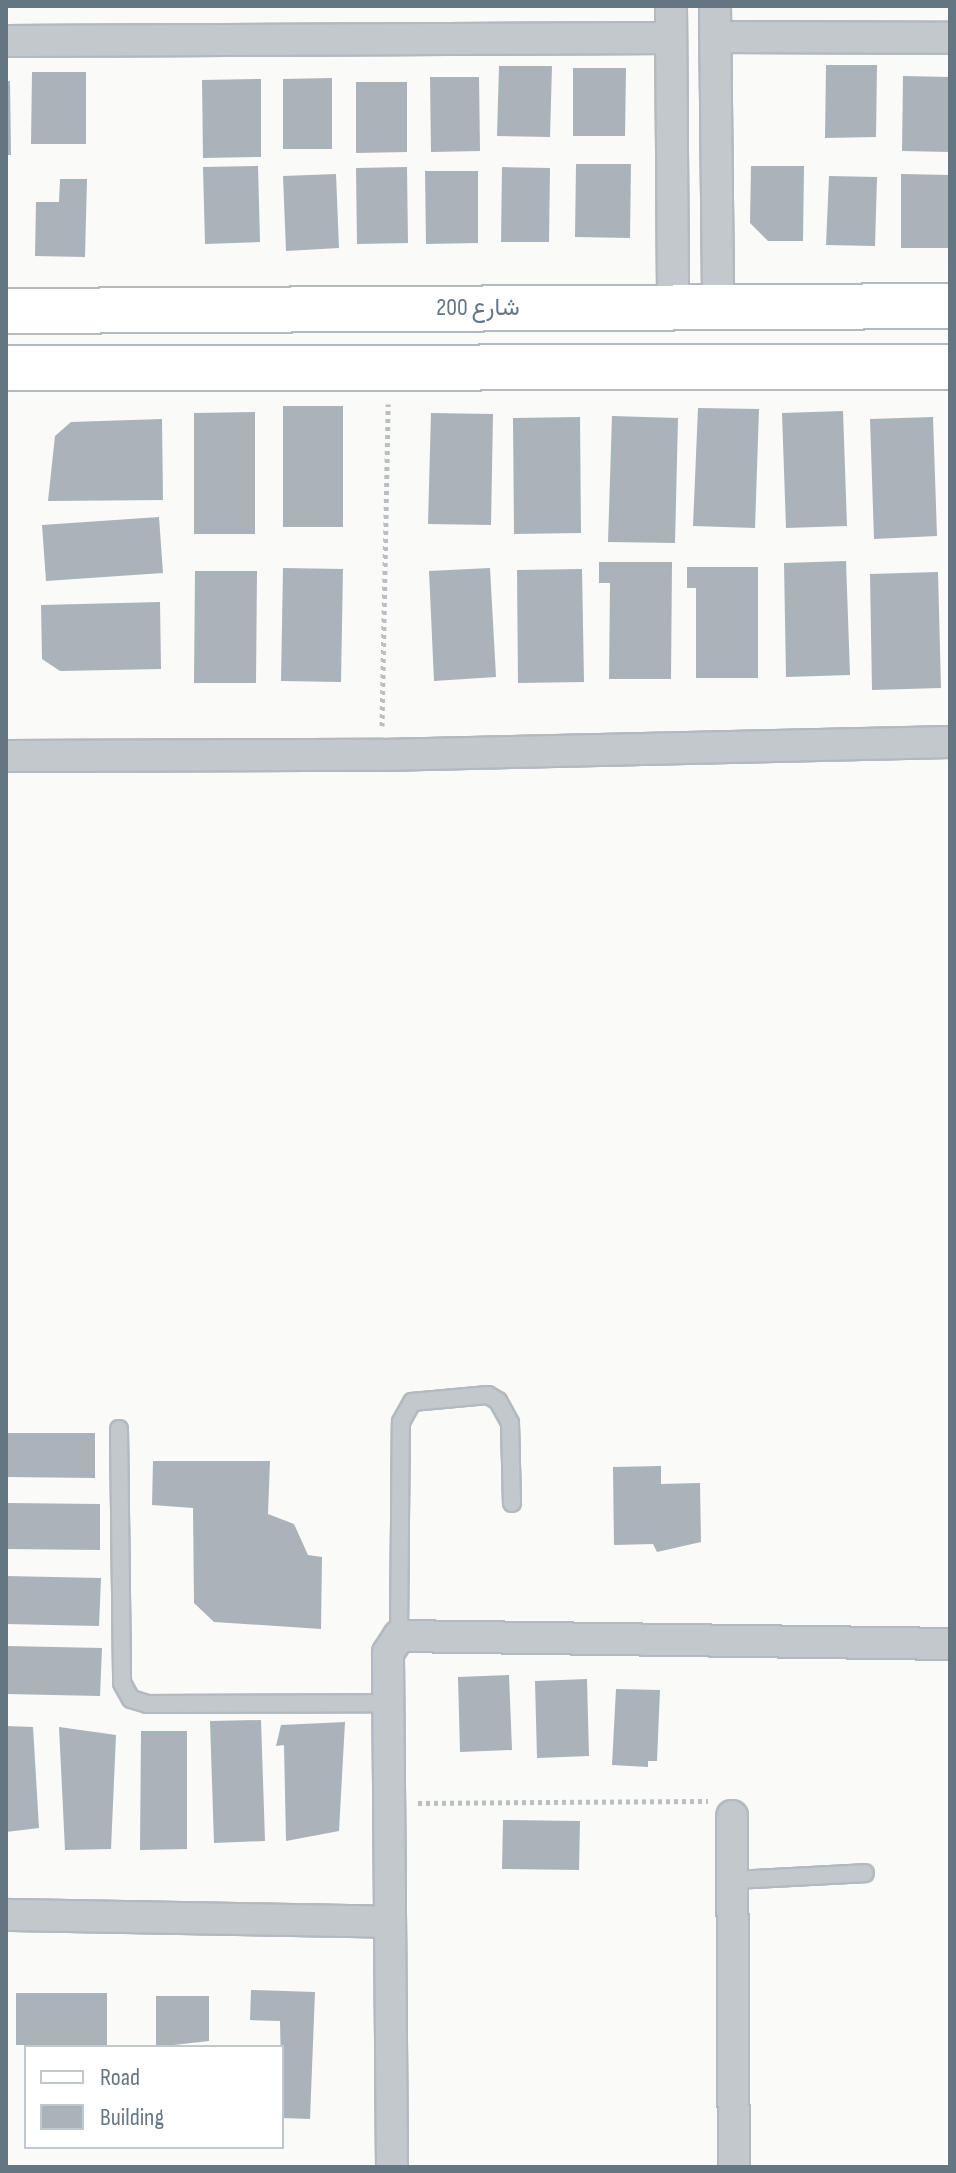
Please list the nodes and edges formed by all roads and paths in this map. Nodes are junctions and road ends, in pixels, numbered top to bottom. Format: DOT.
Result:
graph roads {
  1 [pos="671,6"];
  2 [pos="715,6"];
  3 [pos="715,37"];
  4 [pos="671,38"];
  5 [pos="950,38"];
  6 [pos="6,41"];
  7 [pos="950,306"];
  8 [pos="673,307"];
  9 [pos="718,307"];
  10 [pos="6,311"];
  11 [pos="388,367"];
  12 [pos="950,367"];
  13 [pos="6,368"];
  14 [pos="950,742"];
  15 [pos="382,755"];
  16 [pos="6,756"];
  17 [pos="119,1429"];
  18 [pos="512,1503"];
  19 [pos="399,1636"];
  20 [pos="950,1644"];
  21 [pos="388,1703"];
  22 [pos="389,1803"];
  23 [pos="732,1816"];
  24 [pos="865,1873"];
  25 [pos="733,1880"];
  26 [pos="6,1915"];
  27 [pos="390,1922"];
  28 [pos="392,2167"];
  29 [pos="734,2167"];
  1 -- 4 [label="street"];
  2 -- 3 [label="street"];
  3 -- 5 [label="street"];
  3 -- 9 [label="street"];
  4 -- 6 [label="street"];
  4 -- 8 [label="street"];
  7 -- 9 [label="street, شارع 200"];
  8 -- 9 [label="street, شارع 200"];
  8 -- 10 [label="street, شارع 200"];
  11 -- 12 [label="street"];
  11 -- 13 [label="street"];
  11 -- 15 [label="path"];
  14 -- 15 [label="street"];
  15 -- 16 [label="street"];
  17 -- 21 [label="lane"];
  18 -- 19 [label="lane"];
  19 -- 20 [label="street"];
  19 -- 21 [label="street"];
  21 -- 22 [label="street"];
  22 -- 23 [label="path"];
  22 -- 27 [label="street"];
  23 -- 25 [label="street"];
  24 -- 25 [label="lane"];
  25 -- 29 [label="street"];
  26 -- 27 [label="street"];
  27 -- 28 [label="street"];
}
